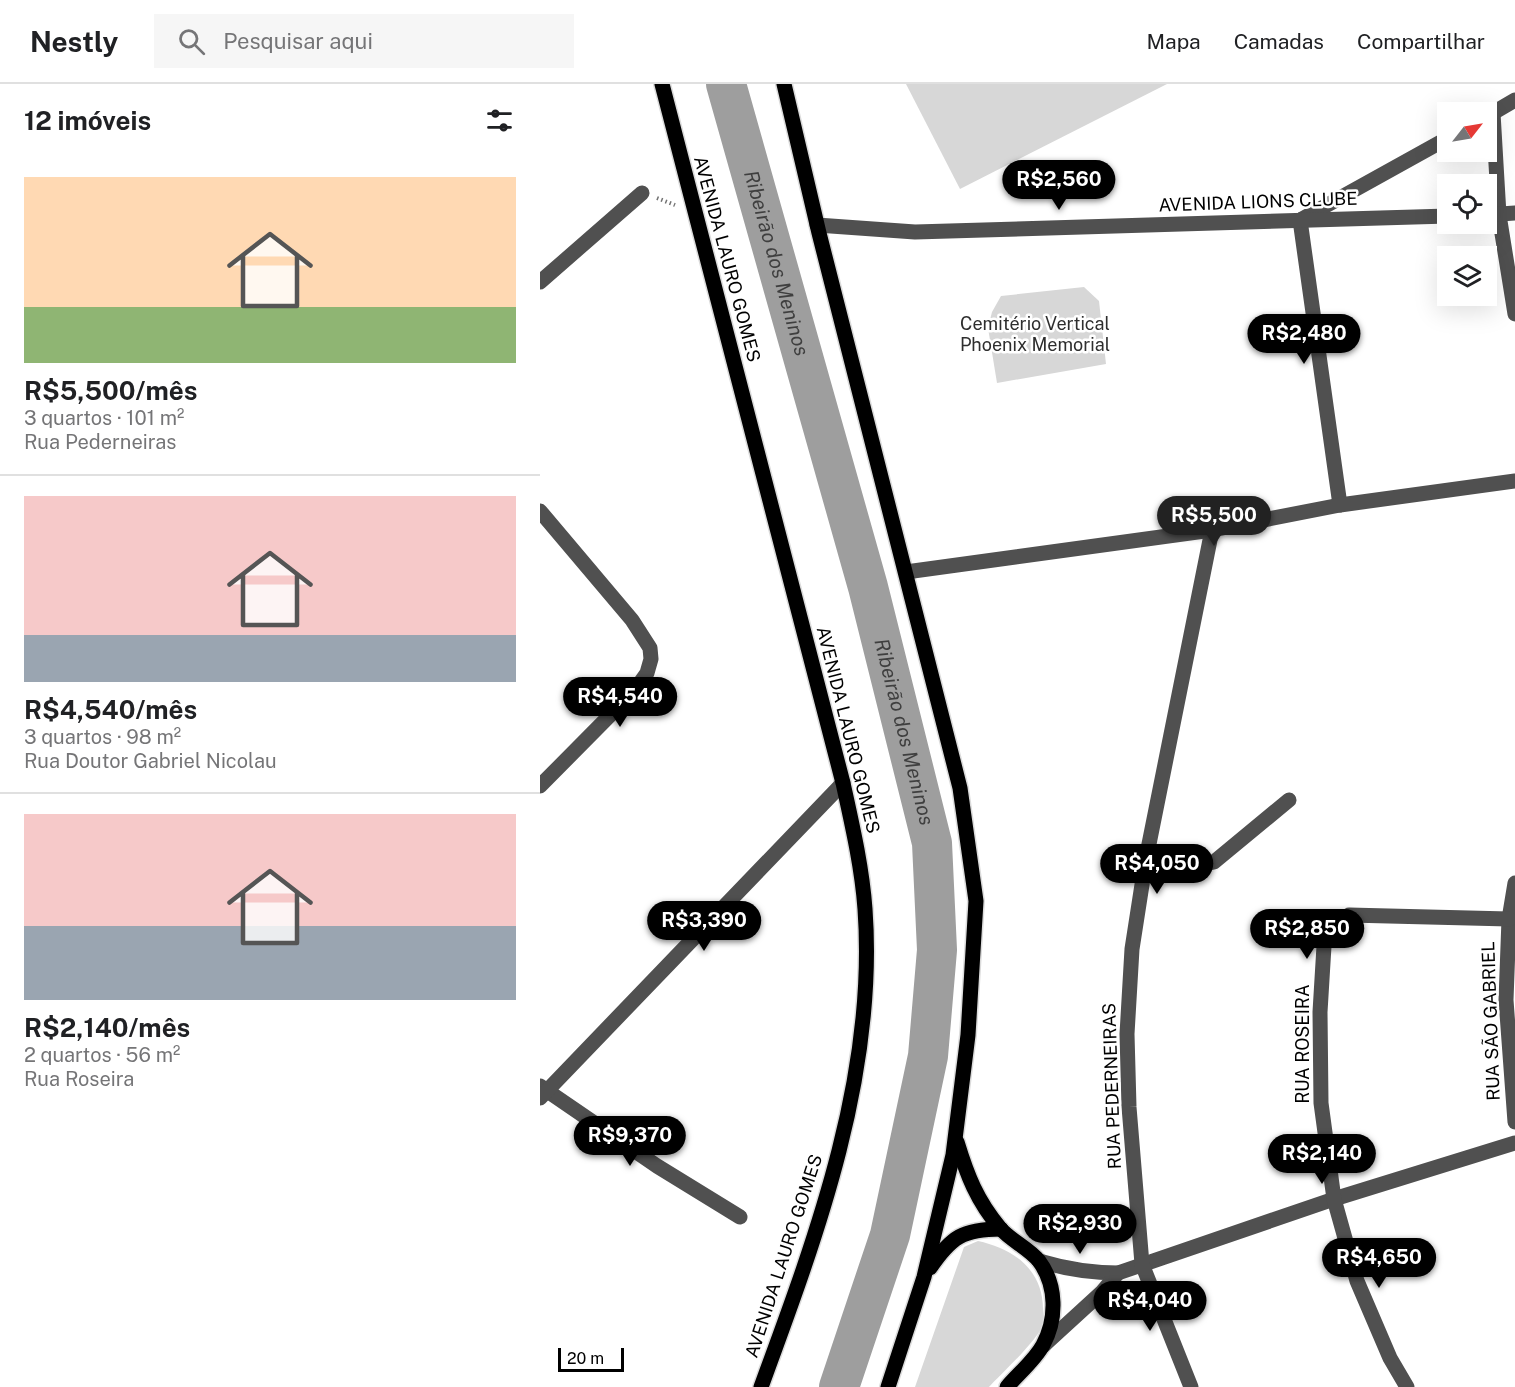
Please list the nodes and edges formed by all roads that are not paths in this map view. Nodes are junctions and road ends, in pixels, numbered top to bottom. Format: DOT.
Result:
graph roads {
  1 [pos="662,84"];
  2 [pos="784,84"];
  3 [pos="1515,100"];
  4 [pos="1497,111"];
  5 [pos="1437,144"];
  6 [pos="642,193"];
  7 [pos="1515,213"];
  8 [pos="1497,215"];
  9 [pos="1437,216"];
  10 [pos="1300,220"];
  11 [pos="817,225"];
  12 [pos="1497,233"];
  13 [pos="540,282"];
  14 [pos="1515,315"];
  15 [pos="1515,481"];
  16 [pos="1340,505"];
  17 [pos="540,511"];
  18 [pos="1212,530"];
  19 [pos="906,572"];
  20 [pos="843,783"];
  21 [pos="540,786"];
  22 [pos="1289,800"];
  23 [pos="1146,859"];
  24 [pos="1515,883"];
  25 [pos="1509,919"];
  26 [pos="542,1092"];
  27 [pos="1515,1122"];
  28 [pos="955,1136"];
  29 [pos="1515,1143"];
  30 [pos="1334,1199"];
  31 [pos="740,1217"];
  32 [pos="1001,1229"];
  33 [pos="1039,1261"];
  34 [pos="1142,1264"];
  35 [pos="1118,1273"];
  36 [pos="924,1277"];
  37 [pos="1043,1346"];
  38 [pos="762,1387"];
  39 [pos="888,1387"];
  40 [pos="1007,1387"];
  41 [pos="1191,1387"];
  42 [pos="1407,1387"];
  1 -- 20 [label="main road, AVENIDA LAURO GOMES"];
  2 -- 11 [label="main road"];
  3 -- 4 [label="street"];
  5 -- 10 [label="street"];
  6 -- 13 [label="street"];
  7 -- 8 [label="street"];
  9 -- 10 [label="street, AVENIDA LIONS CLUBE"];
  10 -- 11 [label="street, AVENIDA LIONS CLUBE"];
  10 -- 16 [label="street"];
  11 -- 19 [label="main road"];
  12 -- 14 [label="street"];
  15 -- 16 [label="street"];
  16 -- 18 [label="street"];
  17 -- 21 [label="street"];
  18 -- 19 [label="street"];
  18 -- 23 [label="street, RUA PEDERNEIRAS"];
  19 -- 28 [label="main road"];
  20 -- 26 [label="street"];
  20 -- 38 [label="main road, AVENIDA LAURO GOMES"];
  22 -- 23 [label="street"];
  23 -- 34 [label="street, RUA PEDERNEIRAS"];
  24 -- 25 [label="street, RUA SÃO GABRIEL"];
  25 -- 27 [label="street, RUA SÃO GABRIEL"];
  25 -- 30 [label="street, RUA ROSEIRA"];
  26 -- 31 [label="street"];
  28 -- 32 [label="main road"];
  28 -- 36 [label="main road"];
  29 -- 30 [label="street"];
  30 -- 34 [label="street"];
  30 -- 42 [label="street, RUA ROSEIRA"];
  32 -- 33 [label="main road"];
  32 -- 36 [label="main road"];
  33 -- 35 [label="street"];
  33 -- 37 [label="main road"];
  34 -- 35 [label="street"];
  34 -- 41 [label="street, RUA PEDERNEIRAS"];
  35 -- 37 [label="street"];
  36 -- 39 [label="main road"];
  37 -- 40 [label="main road"];
}
